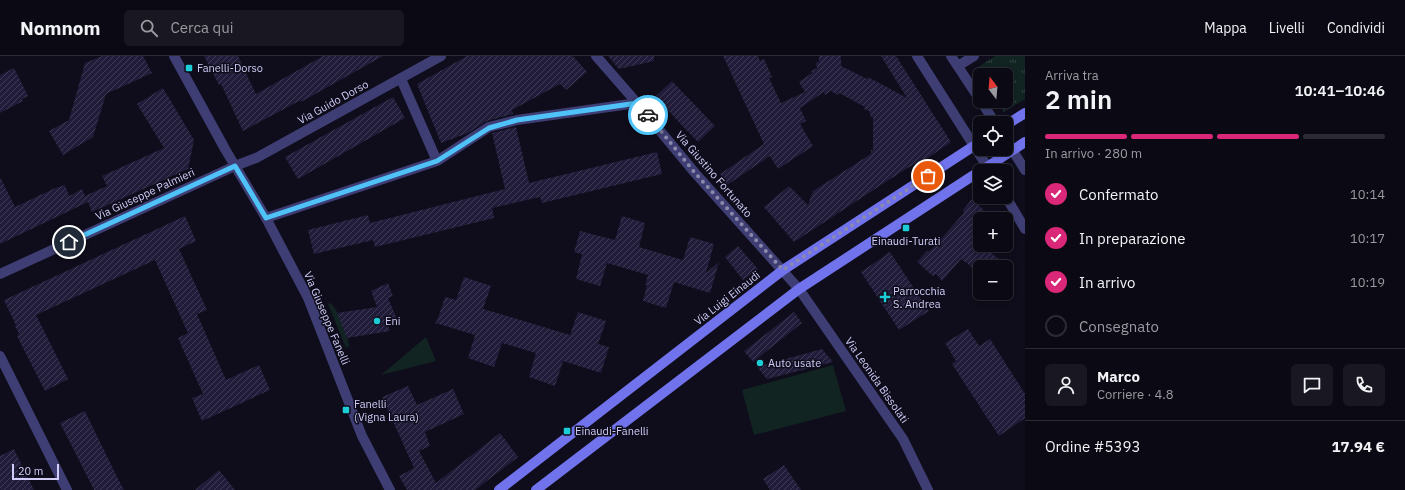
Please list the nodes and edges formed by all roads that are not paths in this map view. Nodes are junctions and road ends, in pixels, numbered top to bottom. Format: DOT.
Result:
graph roads {
  1 [pos="174,56"];
  2 [pos="440,56"];
  3 [pos="596,56"];
  4 [pos="917,56"];
  5 [pos="951,56"];
  6 [pos="974,56"];
  7 [pos="958,66"];
  8 [pos="400,79"];
  9 [pos="973,90"];
  10 [pos="638,103"];
  11 [pos="1025,112"];
  12 [pos="1013,120"];
  13 [pos="973,138"];
  14 [pos="1025,142"];
  15 [pos="973,147"];
  16 [pos="1013,150"];
  17 [pos="1004,156"];
  18 [pos="437,161"];
  19 [pos="993,164"];
  20 [pos="235,166"];
  21 [pos="1025,170"];
  22 [pos="973,177"];
  23 [pos="1010,204"];
  24 [pos="266,218"];
  25 [pos="1025,229"];
  26 [pos="783,270"];
  27 [pos="0,274"];
  28 [pos="799,289"];
  29 [pos="0,356"];
  30 [pos="67,490"];
  31 [pos="390,490"];
  32 [pos="499,490"];
  33 [pos="536,490"];
  34 [pos="928,490"];
  1 -- 20 [label="street, Via Giuseppe Fanelli"];
  2 -- 8 [label="street, Via Guido Dorso"];
  3 -- 10 [label="street, Via Giustino Fortunato"];
  4 -- 13 [label="street"];
  5 -- 7 [label="street"];
  6 -- 7 [label="street"];
  7 -- 9 [label="street"];
  8 -- 18 [label="street"];
  8 -- 20 [label="street, Via Guido Dorso"];
  10 -- 18 [label="street"];
  10 -- 26 [label="street, Via Giustino Fortunato"];
  11 -- 12 [label="main road"];
  14 -- 16 [label="main road"];
  15 -- 26 [label="main road, Via Luigi Einaudi"];
  16 -- 21 [label="street"];
  17 -- 19 [label="main road"];
  18 -- 24 [label="street"];
  20 -- 24 [label="street, Via Giuseppe Fanelli"];
  20 -- 27 [label="street, Via Giuseppe Palmieri"];
  22 -- 28 [label="main road"];
  23 -- 25 [label="street"];
  24 -- 31 [label="street, Via Giuseppe Fanelli"];
  26 -- 28 [label="street, Via Giustino Fortunato"];
  26 -- 32 [label="main road, Via Luigi Einaudi"];
  28 -- 33 [label="main road"];
  28 -- 34 [label="street, Via Leonida Bissolati"];
  29 -- 30 [label="street"];
}
